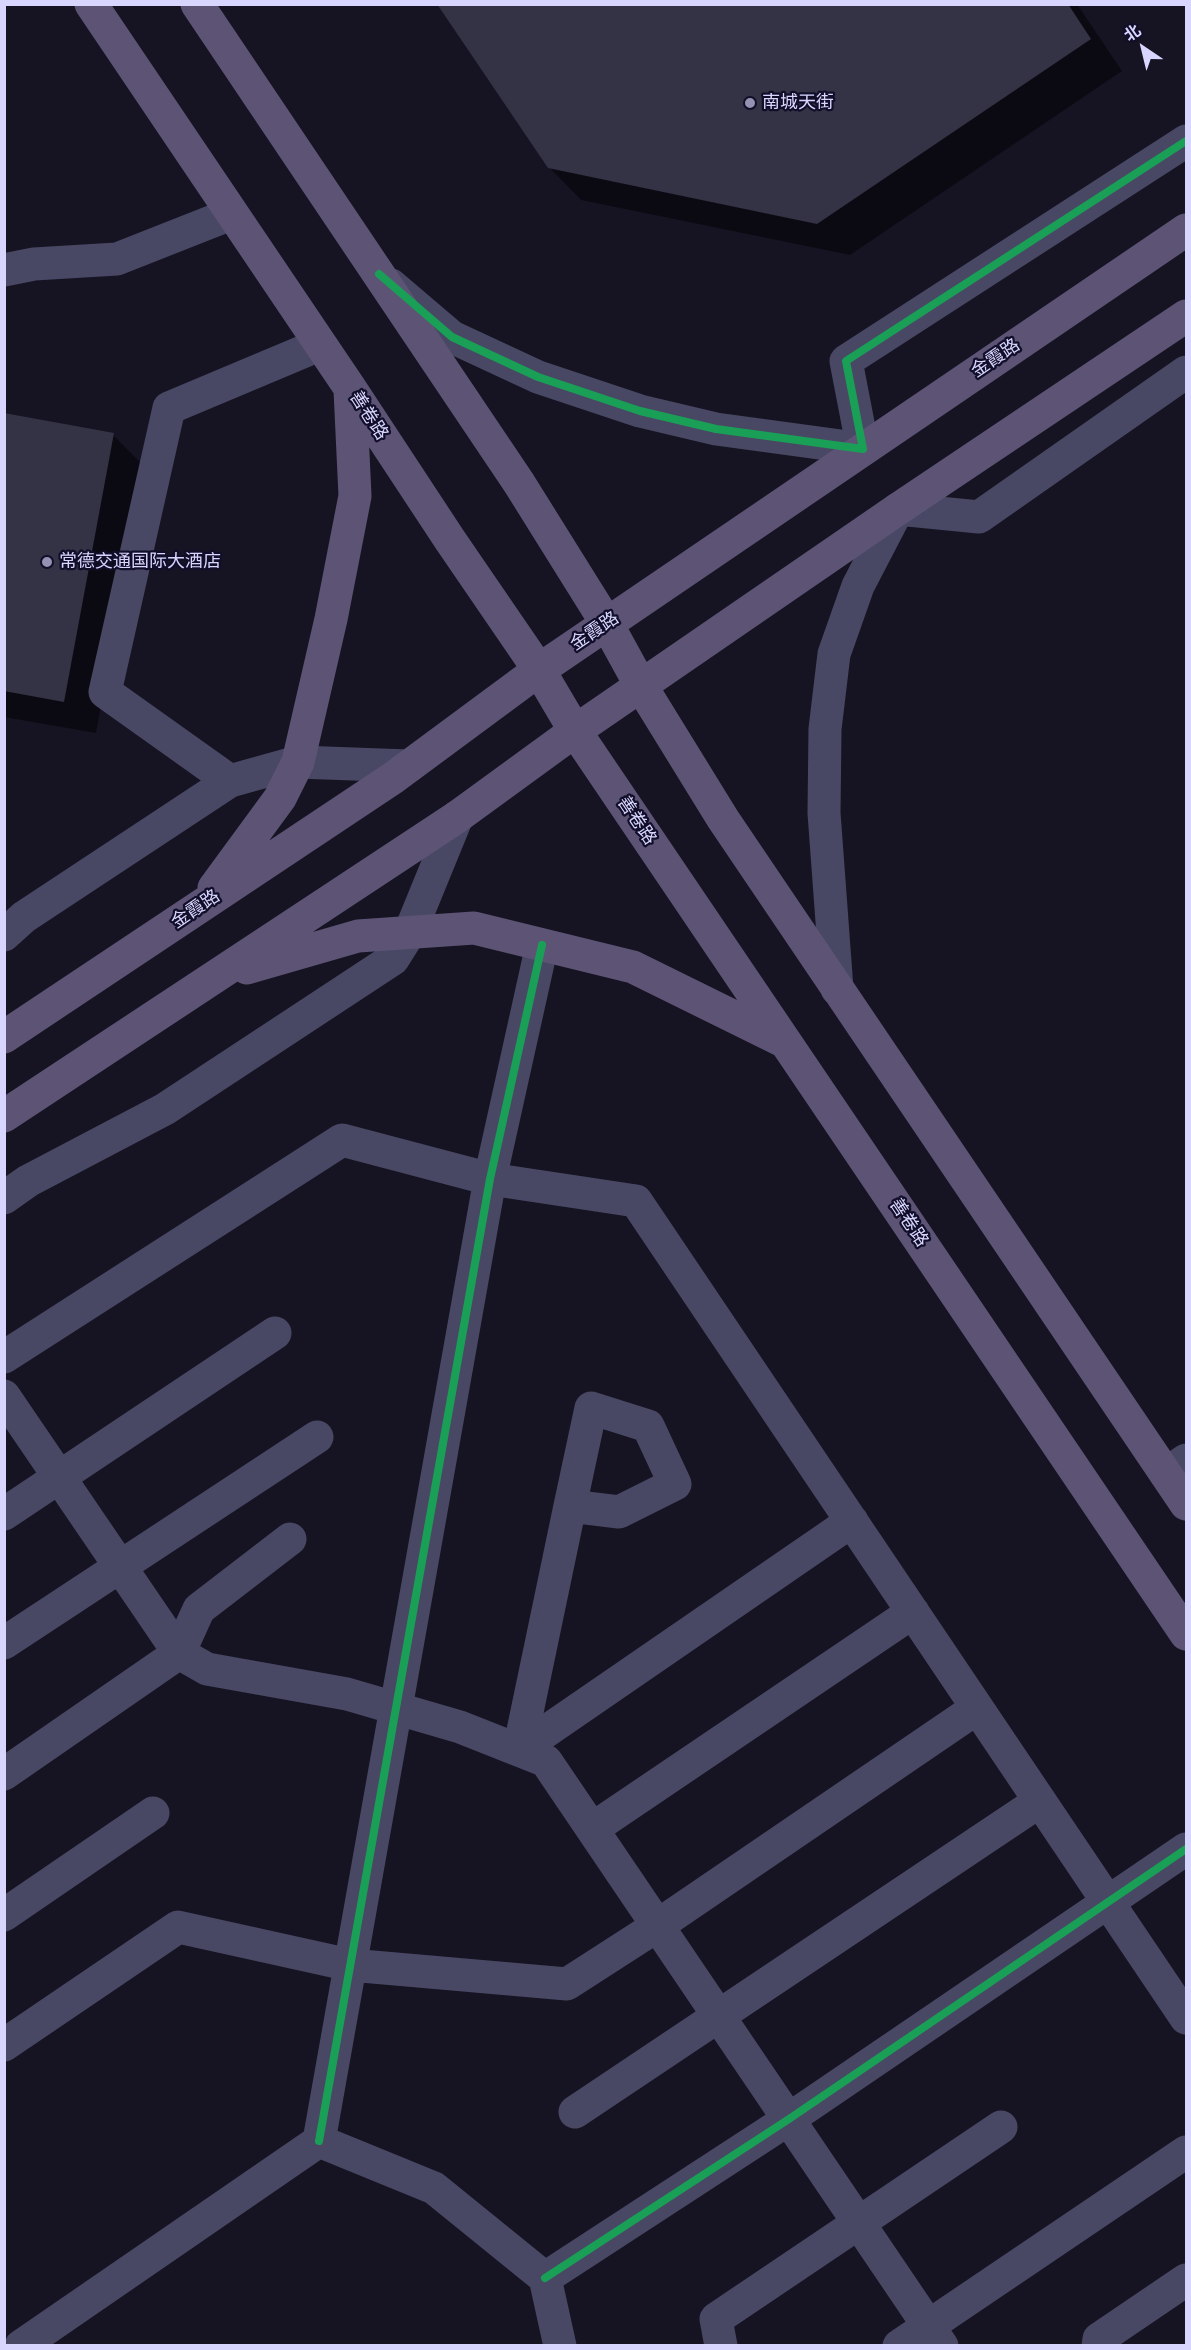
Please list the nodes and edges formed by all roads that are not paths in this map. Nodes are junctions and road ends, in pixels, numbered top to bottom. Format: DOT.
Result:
graph roads {
  1 [pos="91,4"];
  2 [pos="197,4"];
  3 [pos="1186,144"];
  4 [pos="231,214"];
  5 [pos="1186,230"];
  6 [pos="4,270"];
  7 [pos="379,274"];
  8 [pos="1186,316"];
  9 [pos="319,345"];
  10 [pos="1186,372"];
  11 [pos="350,388"];
  12 [pos="863,449"];
  13 [pos="898,509"];
  14 [pos="607,624"];
  15 [pos="539,670"];
  16 [pos="640,686"];
  17 [pos="575,731"];
  18 [pos="298,762"];
  19 [pos="409,766"];
  20 [pos="230,781"];
  21 [pos="457,817"];
  22 [pos="199,907"];
  23 [pos="410,933"];
  24 [pos="4,935"];
  25 [pos="542,945"];
  26 [pos="216,976"];
  27 [pos="837,988"];
  28 [pos="4,1037"];
  29 [pos="786,1043"];
  30 [pos="4,1116"];
  31 [pos="490,1179"];
  32 [pos="4,1198"];
  33 [pos="275,1333"];
  34 [pos="4,1357"];
  35 [pos="4,1396"];
  36 [pos="317,1437"];
  37 [pos="1176,1467"];
  38 [pos="60,1477"];
  39 [pos="1186,1504"];
  40 [pos="570,1506"];
  41 [pos="4,1514"];
  42 [pos="852,1521"];
  43 [pos="290,1539"];
  44 [pos="120,1565"];
  45 [pos="913,1612"];
  46 [pos="1186,1634"];
  47 [pos="4,1643"];
  48 [pos="179,1653"];
  49 [pos="396,1708"];
  50 [pos="978,1708"];
  51 [pos="519,1750"];
  52 [pos="4,1774"];
  53 [pos="1040,1801"];
  54 [pos="153,1813"];
  55 [pos="592,1829"];
  56 [pos="1186,1849"];
  57 [pos="1108,1902"];
  58 [pos="4,1915"];
  59 [pos="657,1926"];
  60 [pos="350,1965"];
  61 [pos="720,2017"];
  62 [pos="1186,2018"];
  63 [pos="4,2045"];
  64 [pos="575,2112"];
  65 [pos="789,2119"];
  66 [pos="1001,2127"];
  67 [pos="319,2140"];
  68 [pos="1186,2152"];
  69 [pos="859,2223"];
  70 [pos="545,2278"];
  71 [pos="1186,2280"];
  72 [pos="935,2336"];
  73 [pos="21,2346"];
  74 [pos="560,2346"];
  75 [pos="721,2346"];
  76 [pos="899,2346"];
  77 [pos="1098,2346"];
  1 -- 4 [label="main road, 善卷路"];
  2 -- 7 [label="main road"];
  3 -- 12 [label="street"];
  4 -- 6 [label="street"];
  4 -- 9 [label="main road, 善卷路"];
  5 -- 12 [label="main road, 金霞路"];
  7 -- 12 [label="street"];
  7 -- 14 [label="main road"];
  8 -- 13 [label="main road"];
  9 -- 11 [label="main road, 善卷路"];
  9 -- 20 [label="street"];
  10 -- 13 [label="street"];
  11 -- 15 [label="main road, 善卷路"];
  11 -- 18 [label="main road"];
  12 -- 14 [label="main road, 金霞路"];
  13 -- 16 [label="main road"];
  13 -- 27 [label="street"];
  14 -- 15 [label="main road, 金霞路"];
  14 -- 16 [label="main road"];
  15 -- 17 [label="main road, 善卷路"];
  15 -- 19 [label="main road, 金霞路"];
  16 -- 17 [label="main road"];
  16 -- 27 [label="main road"];
  17 -- 21 [label="main road"];
  17 -- 29 [label="main road, 善卷路"];
  18 -- 19 [label="street"];
  18 -- 20 [label="street"];
  18 -- 22 [label="main road"];
  19 -- 22 [label="main road, 金霞路"];
  20 -- 24 [label="street"];
  21 -- 23 [label="street"];
  21 -- 26 [label="main road"];
  22 -- 28 [label="main road, 金霞路"];
  23 -- 25 [label="main road"];
  23 -- 26 [label="main road"];
  23 -- 32 [label="street"];
  25 -- 29 [label="main road"];
  25 -- 31 [label="street"];
  26 -- 30 [label="main road"];
  27 -- 37 [label="main road"];
  29 -- 46 [label="main road, 善卷路"];
  31 -- 34 [label="street"];
  31 -- 42 [label="street"];
  31 -- 49 [label="street"];
  33 -- 38 [label="street"];
  35 -- 38 [label="street"];
  36 -- 44 [label="street"];
  37 -- 39 [label="main road"];
  38 -- 41 [label="street"];
  38 -- 44 [label="street"];
  40 -- 51 [label="street"];
  42 -- 45 [label="street"];
  42 -- 51 [label="street"];
  43 -- 48 [label="street"];
  44 -- 47 [label="street"];
  44 -- 48 [label="street"];
  45 -- 50 [label="street"];
  45 -- 55 [label="street"];
  48 -- 49 [label="street"];
  48 -- 52 [label="street"];
  49 -- 51 [label="street"];
  49 -- 60 [label="street"];
  50 -- 53 [label="street"];
  50 -- 59 [label="street"];
  51 -- 55 [label="street"];
  53 -- 57 [label="street"];
  53 -- 61 [label="street"];
  54 -- 58 [label="street"];
  55 -- 59 [label="street"];
  56 -- 57 [label="street"];
  57 -- 62 [label="street"];
  57 -- 65 [label="street"];
  59 -- 60 [label="street"];
  59 -- 61 [label="street"];
  60 -- 63 [label="street"];
  60 -- 67 [label="street"];
  61 -- 64 [label="street"];
  61 -- 65 [label="street"];
  65 -- 69 [label="street"];
  65 -- 70 [label="street"];
  66 -- 69 [label="street"];
  67 -- 70 [label="street"];
  67 -- 73 [label="street"];
  68 -- 72 [label="street"];
  69 -- 72 [label="street"];
  69 -- 75 [label="street"];
  70 -- 74 [label="street"];
  71 -- 77 [label="street"];
  72 -- 76 [label="street"];
}
